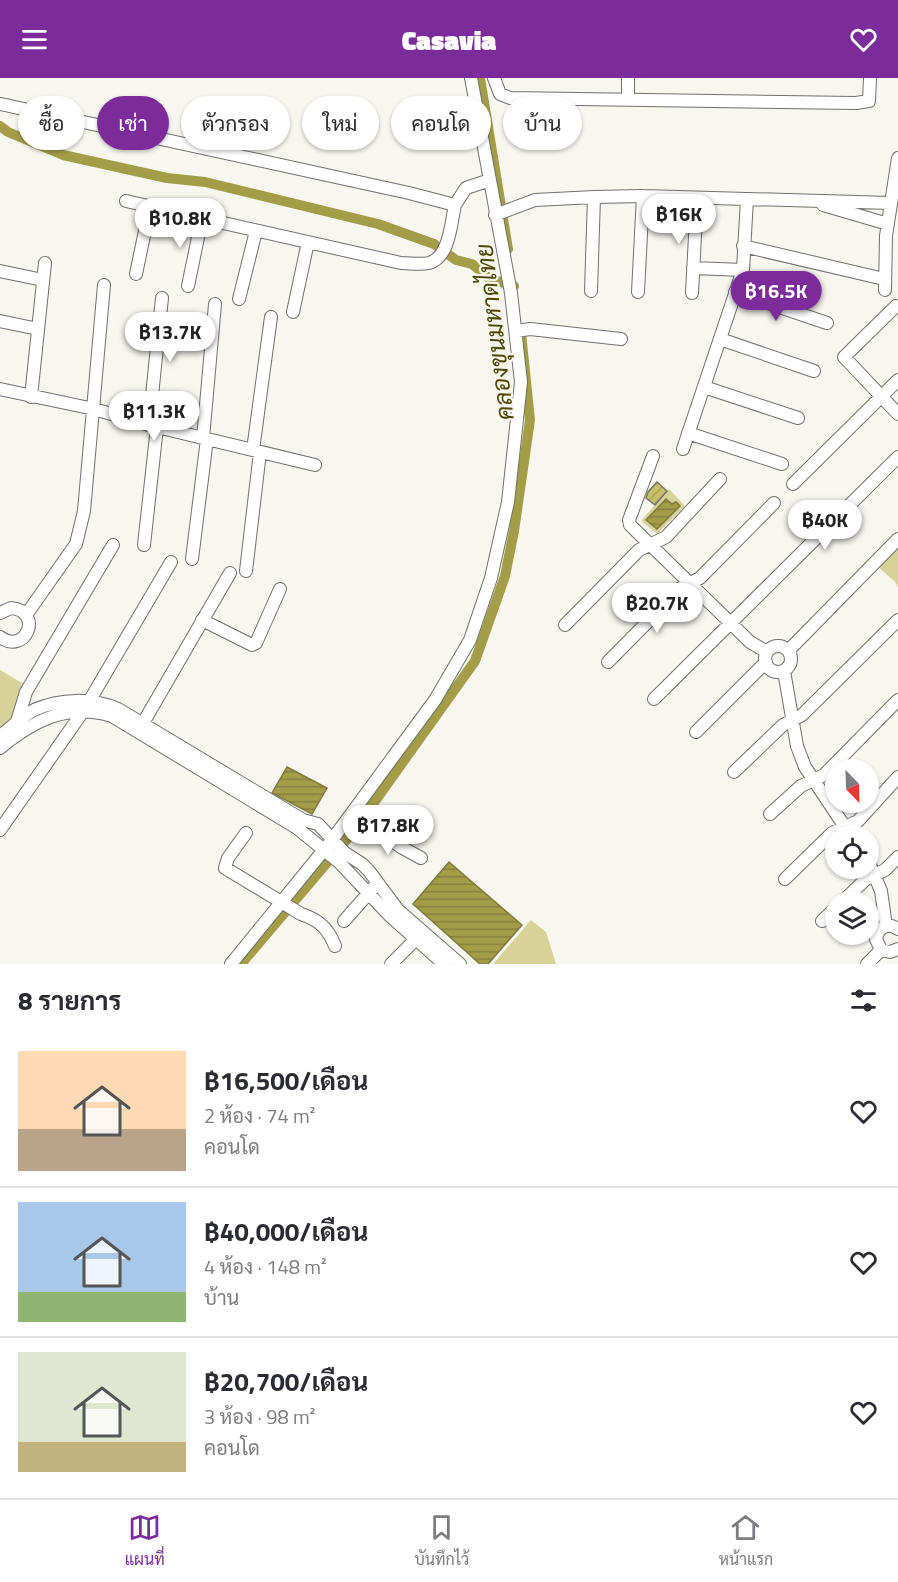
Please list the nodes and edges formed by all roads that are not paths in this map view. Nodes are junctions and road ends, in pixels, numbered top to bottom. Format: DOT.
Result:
graph roads {
  1 [pos="471,78"];
  2 [pos="494,78"];
  3 [pos="628,78"];
  4 [pos="870,78"];
  5 [pos="628,99"];
  6 [pos="1,104"];
  7 [pos="898,158"];
  8 [pos="490,180"];
  9 [pos="896,186"];
  10 [pos="643,196"];
  11 [pos="594,197"];
  12 [pos="697,198"];
  13 [pos="747,199"];
  14 [pos="126,201"];
  15 [pos="807,201"];
  16 [pos="891,203"];
  17 [pos="455,205"];
  18 [pos="150,207"];
  19 [pos="498,214"];
  20 [pos="202,218"];
  21 [pos="256,231"];
  22 [pos="891,232"];
  23 [pos="308,242"];
  24 [pos="743,246"];
  25 [pos="45,262"];
  26 [pos="693,268"];
  27 [pos="743,270"];
  28 [pos="0,271"];
  29 [pos="136,274"];
  30 [pos="43,280"];
  31 [pos="104,285"];
  32 [pos="188,286"];
  33 [pos="591,291"];
  34 [pos="638,292"];
  35 [pos="735,292"];
  36 [pos="692,293"];
  37 [pos="162,298"];
  38 [pos="239,299"];
  39 [pos="215,304"];
  40 [pos="896,306"];
  41 [pos="293,312"];
  42 [pos="271,317"];
  43 [pos="0,321"];
  44 [pos="827,323"];
  45 [pos="38,329"];
  46 [pos="522,330"];
  47 [pos="621,339"];
  48 [pos="720,339"];
  49 [pos="814,371"];
  50 [pos="898,380"];
  51 [pos="704,387"];
  52 [pos="0,389"];
  53 [pos="881,396"];
  54 [pos="31,397"];
  55 [pos="94,409"];
  56 [pos="898,414"];
  57 [pos="798,418"];
  58 [pos="153,426"];
  59 [pos="688,433"];
  60 [pos="205,438"];
  61 [pos="683,450"];
  62 [pos="257,451"];
  63 [pos="653,456"];
  64 [pos="898,457"];
  65 [pos="782,464"];
  66 [pos="315,465"];
  67 [pos="720,479"];
  68 [pos="793,484"];
  69 [pos="774,503"];
  70 [pos="898,539"];
  71 [pos="113,545"];
  72 [pos="144,545"];
  73 [pos="650,545"];
  74 [pos="192,559"];
  75 [pos="171,562"];
  76 [pos="246,571"];
  77 [pos="230,573"];
  78 [pos="690,584"];
  79 [pos="280,589"];
  80 [pos="0,613"];
  81 [pos="26,615"];
  82 [pos="202,620"];
  83 [pos="898,620"];
  84 [pos="730,623"];
  85 [pos="565,625"];
  86 [pos="4,639"];
  87 [pos="0,651"];
  88 [pos="788,651"];
  89 [pos="767,657"];
  90 [pos="608,662"];
  91 [pos="784,671"];
  92 [pos="654,699"];
  93 [pos="898,700"];
  94 [pos="87,705"];
  95 [pos="792,720"];
  96 [pos="140,727"];
  97 [pos="18,728"];
  98 [pos="696,732"];
  99 [pos="0,736"];
  100 [pos="0,748"];
  101 [pos="734,772"];
  102 [pos="898,777"];
  103 [pos="813,780"];
  104 [pos="770,814"];
  105 [pos="356,815"];
  106 [pos="844,825"];
  107 [pos="853,825"];
  108 [pos="0,830"];
  109 [pos="246,833"];
  110 [pos="825,840"];
  111 [pos="329,845"];
  112 [pos="898,857"];
  113 [pos="421,858"];
  114 [pos="879,873"];
  115 [pos="785,879"];
  116 [pos="866,879"];
  117 [pos="877,879"];
  118 [pos="373,888"];
  119 [pos="853,891"];
  120 [pos="284,903"];
  121 [pos="825,918"];
  122 [pos="344,921"];
  123 [pos="822,921"];
  124 [pos="892,927"];
  125 [pos="419,935"];
  126 [pos="335,946"];
  127 [pos="898,949"];
  128 [pos="881,950"];
  129 [pos="231,964"];
  130 [pos="391,964"];
  131 [pos="444,964"];
  132 [pos="460,964"];
  133 [pos="867,964"];
  1 -- 8 [label="street"];
  2 -- 5 [label="street"];
  3 -- 5 [label="street"];
  4 -- 5 [label="street"];
  6 -- 17 [label="street"];
  7 -- 9 [label="street"];
  8 -- 17 [label="street"];
  8 -- 19 [label="street"];
  9 -- 16 [label="street"];
  10 -- 11 [label="street"];
  10 -- 12 [label="street"];
  10 -- 34 [label="street"];
  11 -- 19 [label="street"];
  11 -- 33 [label="street"];
  12 -- 13 [label="street"];
  12 -- 26 [label="street"];
  13 -- 15 [label="street"];
  13 -- 24 [label="street"];
  14 -- 18 [label="street"];
  15 -- 16 [label="street"];
  15 -- 22 [label="street"];
  16 -- 22 [label="street"];
  17 -- 23 [label="street"];
  18 -- 20 [label="street"];
  18 -- 29 [label="street"];
  19 -- 46 [label="street"];
  20 -- 21 [label="street"];
  20 -- 32 [label="street"];
  21 -- 23 [label="street"];
  21 -- 38 [label="street"];
  22 -- 24 [label="street"];
  23 -- 41 [label="street"];
  24 -- 27 [label="street"];
  25 -- 30 [label="street"];
  26 -- 27 [label="street"];
  26 -- 36 [label="street"];
  27 -- 35 [label="street"];
  28 -- 30 [label="street"];
  30 -- 45 [label="street"];
  31 -- 55 [label="street"];
  35 -- 44 [label="street"];
  35 -- 48 [label="street"];
  37 -- 58 [label="street"];
  39 -- 60 [label="street"];
  40 -- 53 [label="street"];
  42 -- 62 [label="street"];
  43 -- 45 [label="street"];
  45 -- 54 [label="street"];
  46 -- 47 [label="street"];
  46 -- 105 [label="street"];
  48 -- 49 [label="street"];
  48 -- 51 [label="street"];
  50 -- 53 [label="street"];
  51 -- 57 [label="street"];
  51 -- 59 [label="street"];
  52 -- 54 [label="street"];
  53 -- 56 [label="street"];
  53 -- 68 [label="street"];
  54 -- 55 [label="street"];
  55 -- 58 [label="street"];
  55 -- 81 [label="street"];
  58 -- 60 [label="street"];
  58 -- 72 [label="street"];
  59 -- 61 [label="street"];
  59 -- 65 [label="street"];
  60 -- 62 [label="street"];
  60 -- 74 [label="street"];
  62 -- 66 [label="street"];
  62 -- 76 [label="street"];
  63 -- 73 [label="street"];
  64 -- 84 [label="street"];
  67 -- 73 [label="street"];
  69 -- 78 [label="street"];
  70 -- 88 [label="street"];
  71 -- 97 [label="street"];
  73 -- 78 [label="street"];
  73 -- 85 [label="street"];
  75 -- 94 [label="street"];
  77 -- 82 [label="street"];
  78 -- 84 [label="street"];
  78 -- 90 [label="street"];
  79 -- 82 [label="street"];
  80 -- 81 [label="street"];
  81 -- 86 [label="street"];
  82 -- 96 [label="street"];
  83 -- 95 [label="street"];
  84 -- 89 [label="street"];
  84 -- 92 [label="street"];
  86 -- 87 [label="street"];
  88 -- 89 [label="street"];
  88 -- 91 [label="street"];
  89 -- 91 [label="street"];
  89 -- 98 [label="street"];
  91 -- 95 [label="street"];
  93 -- 103 [label="street"];
  94 -- 96 [label="street"];
  94 -- 97 [label="street"];
  94 -- 108 [label="street"];
  95 -- 101 [label="street"];
  95 -- 103 [label="street"];
  96 -- 111 [label="street"];
  97 -- 99 [label="street"];
  97 -- 100 [label="street"];
  102 -- 107 [label="street"];
  103 -- 104 [label="street"];
  103 -- 106 [label="street"];
  105 -- 111 [label="street"];
  105 -- 113 [label="street"];
  109 -- 120 [label="street"];
  110 -- 115 [label="street"];
  111 -- 118 [label="street"];
  111 -- 120 [label="street"];
  112 -- 114 [label="street"];
  116 -- 119 [label="street"];
  117 -- 124 [label="street"];
  118 -- 122 [label="street"];
  118 -- 125 [label="street"];
  120 -- 126 [label="street"];
  120 -- 129 [label="street"];
  121 -- 123 [label="street"];
  124 -- 128 [label="street"];
  125 -- 130 [label="street"];
  125 -- 131 [label="street"];
  125 -- 132 [label="street"];
  127 -- 128 [label="street"];
  128 -- 133 [label="street"];
}
